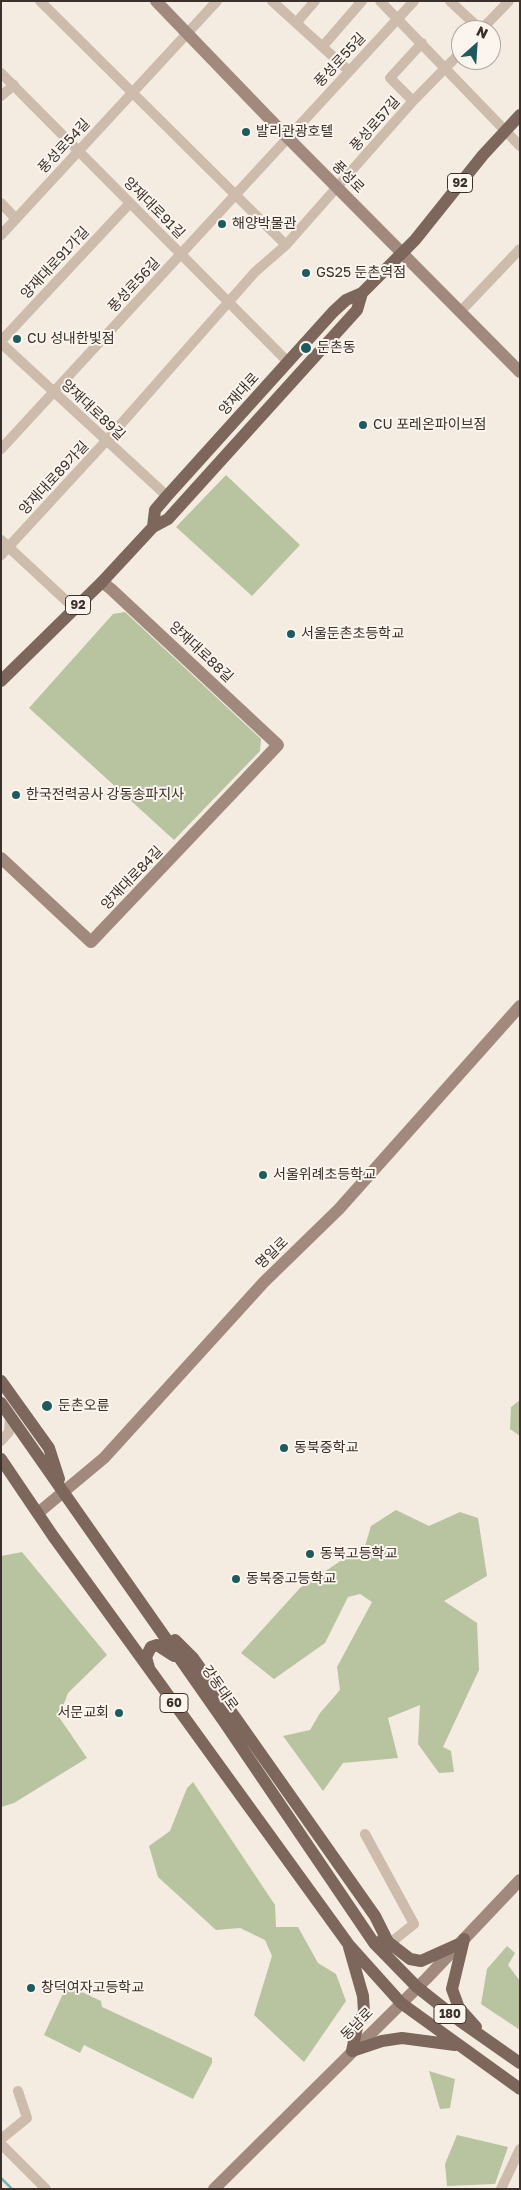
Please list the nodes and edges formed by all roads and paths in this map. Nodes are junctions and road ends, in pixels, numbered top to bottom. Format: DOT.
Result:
graph roads {
  1 [pos="40,1"];
  2 [pos="156,1"];
  3 [pos="217,1"];
  4 [pos="272,1"];
  5 [pos="315,1"];
  6 [pos="362,1"];
  7 [pos="380,1"];
  8 [pos="414,1"];
  9 [pos="450,1"];
  10 [pos="509,1"];
  11 [pos="398,19"];
  12 [pos="470,20"];
  13 [pos="491,20"];
  14 [pos="296,23"];
  15 [pos="187,34"];
  16 [pos="422,43"];
  17 [pos="322,46"];
  18 [pos="451,63"];
  19 [pos="446,68"];
  20 [pos="349,70"];
  21 [pos="1,73"];
  22 [pos="14,85"];
  23 [pos="133,92"];
  24 [pos="1,96"];
  25 [pos="413,101"];
  26 [pos="520,115"];
  27 [pos="505,131"];
  28 [pos="287,137"];
  29 [pos="520,146"];
  30 [pos="79,151"];
  31 [pos="338,188"];
  32 [pos="234,195"];
  33 [pos="1,203"];
  34 [pos="130,203"];
  35 [pos="16,219"];
  36 [pos="1,235"];
  37 [pos="286,245"];
  38 [pos="520,250"];
  39 [pos="402,253"];
  40 [pos="181,254"];
  41 [pos="362,293"];
  42 [pos="228,302"];
  43 [pos="460,312"];
  44 [pos="1,342"];
  45 [pos="287,361"];
  46 [pos="520,372"];
  47 [pos="54,392"];
  48 [pos="106,441"];
  49 [pos="1,449"];
  50 [pos="167,496"];
  51 [pos="153,527"];
  52 [pos="5,544"];
  53 [pos="1,555"];
  54 [pos="102,582"];
  55 [pos="74,608"];
  56 [pos="1,682"];
  57 [pos="278,745"];
  58 [pos="1,858"];
  59 [pos="520,1006"];
  60 [pos="1,1381"];
  61 [pos="1,1403"];
  62 [pos="10,1416"];
  63 [pos="1,1441"];
  64 [pos="1,1459"];
  65 [pos="63,1493"];
  66 [pos="38,1513"];
  67 [pos="151,1617"];
  68 [pos="182,1662"];
  69 [pos="150,1670"];
  70 [pos="365,1834"];
  71 [pos="520,1880"];
  72 [pos="350,1907"];
  73 [pos="462,1941"];
  74 [pos="389,1944"];
  75 [pos="349,1945"];
  76 [pos="417,1988"];
  77 [pos="401,2003"];
  78 [pos="485,2039"];
  79 [pos="457,2045"];
  80 [pos="352,2051"];
  81 [pos="520,2063"];
  82 [pos="520,2089"];
  83 [pos="18,2091"];
  84 [pos="1,2139"];
  85 [pos="1,2144"];
  86 [pos="520,2149"];
  87 [pos="46,2189"];
  88 [pos="214,2189"];
  89 [pos="501,2189"];
  1 -- 23 [label="street"];
  2 -- 15 [label="main road, 풍성로"];
  3 -- 15 [label="street, 풍성로54길"];
  4 -- 14 [label="street"];
  5 -- 14 [label="street"];
  6 -- 17 [label="street"];
  7 -- 11 [label="street"];
  8 -- 11 [label="street, 풍성로55길"];
  9 -- 12 [label="street"];
  10 -- 13 [label="street"];
  11 -- 16 [label="street"];
  11 -- 20 [label="street, 풍성로55길"];
  14 -- 17 [label="street"];
  15 -- 23 [label="street, 풍성로54길"];
  15 -- 28 [label="main road, 풍성로"];
  16 -- 19 [label="street"];
  16 -- 25 [label="street, 풍성로57길"];
  17 -- 20 [label="street"];
  18 -- 19 [label="street, 풍성로57길"];
  19 -- 25 [label="street, 풍성로57길"];
  19 -- 27 [label="street"];
  20 -- 28 [label="street, 풍성로55길"];
  21 -- 22 [label="street, 양재대로91길"];
  22 -- 24 [label="street"];
  22 -- 30 [label="street, 양재대로91길"];
  23 -- 30 [label="street, 풍성로54길"];
  23 -- 32 [label="street"];
  25 -- 31 [label="street, 풍성로57길"];
  26 -- 27 [label="main road, 양재대로 / 92"];
  27 -- 29 [label="street"];
  27 -- 39 [label="main road, 양재대로 / 92"];
  28 -- 31 [label="main road, 풍성로"];
  28 -- 32 [label="street, 풍성로56길"];
  30 -- 34 [label="street, 양재대로91길"];
  30 -- 35 [label="street, 풍성로54길"];
  31 -- 37 [label="street, 풍성로57길"];
  31 -- 39 [label="main road, 풍성로"];
  32 -- 37 [label="street"];
  32 -- 40 [label="street, 풍성로56길"];
  33 -- 35 [label="street"];
  34 -- 40 [label="street, 양재대로91길"];
  34 -- 44 [label="street, 양재대로91가길"];
  35 -- 36 [label="street, 풍성로54길"];
  37 -- 42 [label="street, 풍성로57길"];
  38 -- 43 [label="street"];
  39 -- 41 [label="main road, 양재대로 / 92"];
  39 -- 43 [label="main road, 풍성로"];
  40 -- 42 [label="street, 양재대로91길"];
  40 -- 47 [label="street, 풍성로56길"];
  41 -- 45 [label="main road, 양재대로 / 92"];
  41 -- 51 [label="main road, 양재대로 / 92"];
  42 -- 45 [label="street, 양재대로91길"];
  42 -- 48 [label="street, 양재대로89가길"];
  43 -- 46 [label="main road, 풍성로"];
  44 -- 47 [label="street, 양재대로89길"];
  45 -- 50 [label="main road, 양재대로 / 92"];
  47 -- 48 [label="street, 양재대로89길"];
  47 -- 49 [label="street, 풍성로56길"];
  48 -- 50 [label="street, 양재대로89길"];
  48 -- 52 [label="street, 양재대로89가길"];
  50 -- 51 [label="main road, 양재대로 / 92"];
  51 -- 54 [label="main road, 양재대로 / 92"];
  52 -- 53 [label="street, 양재대로89가길"];
  52 -- 55 [label="street"];
  54 -- 55 [label="main road, 양재대로 / 92"];
  54 -- 57 [label="main road, 양재대로88길"];
  55 -- 56 [label="main road, 양재대로 / 92"];
  57 -- 58 [label="main road, 양재대로84길"];
  59 -- 65 [label="main road, 명일로"];
  60 -- 65 [label="main road"];
  61 -- 62 [label="main road, 강동대로 / 60"];
  62 -- 63 [label="street"];
  62 -- 65 [label="main road, 강동대로 / 60"];
  64 -- 66 [label="main road, 60"];
  65 -- 66 [label="main road, 명일로"];
  65 -- 67 [label="main road, 강동대로 / 60"];
  66 -- 69 [label="main road, 60"];
  67 -- 68 [label="main road, 강동대로 / 60"];
  67 -- 74 [label="main road"];
  68 -- 69 [label="main road"];
  68 -- 72 [label="main road, 강동대로 / 60"];
  69 -- 75 [label="main road, 60"];
  70 -- 74 [label="street"];
  71 -- 73 [label="main road, 동남로"];
  72 -- 74 [label="main road"];
  72 -- 76 [label="main road, 강동대로 / 60"];
  73 -- 74 [label="main road"];
  73 -- 76 [label="main road, 동남로"];
  73 -- 78 [label="main road"];
  75 -- 77 [label="main road, 60"];
  75 -- 80 [label="main road"];
  76 -- 77 [label="main road, 동남로"];
  76 -- 78 [label="main road, 180"];
  77 -- 79 [label="main road, 180"];
  77 -- 80 [label="main road, 동남로"];
  78 -- 81 [label="main road, 180"];
  79 -- 80 [label="main road"];
  79 -- 82 [label="main road, 180"];
  80 -- 88 [label="main road, 동남로"];
  83 -- 84 [label="street"];
  85 -- 87 [label="street"];
  86 -- 89 [label="street"];
}
